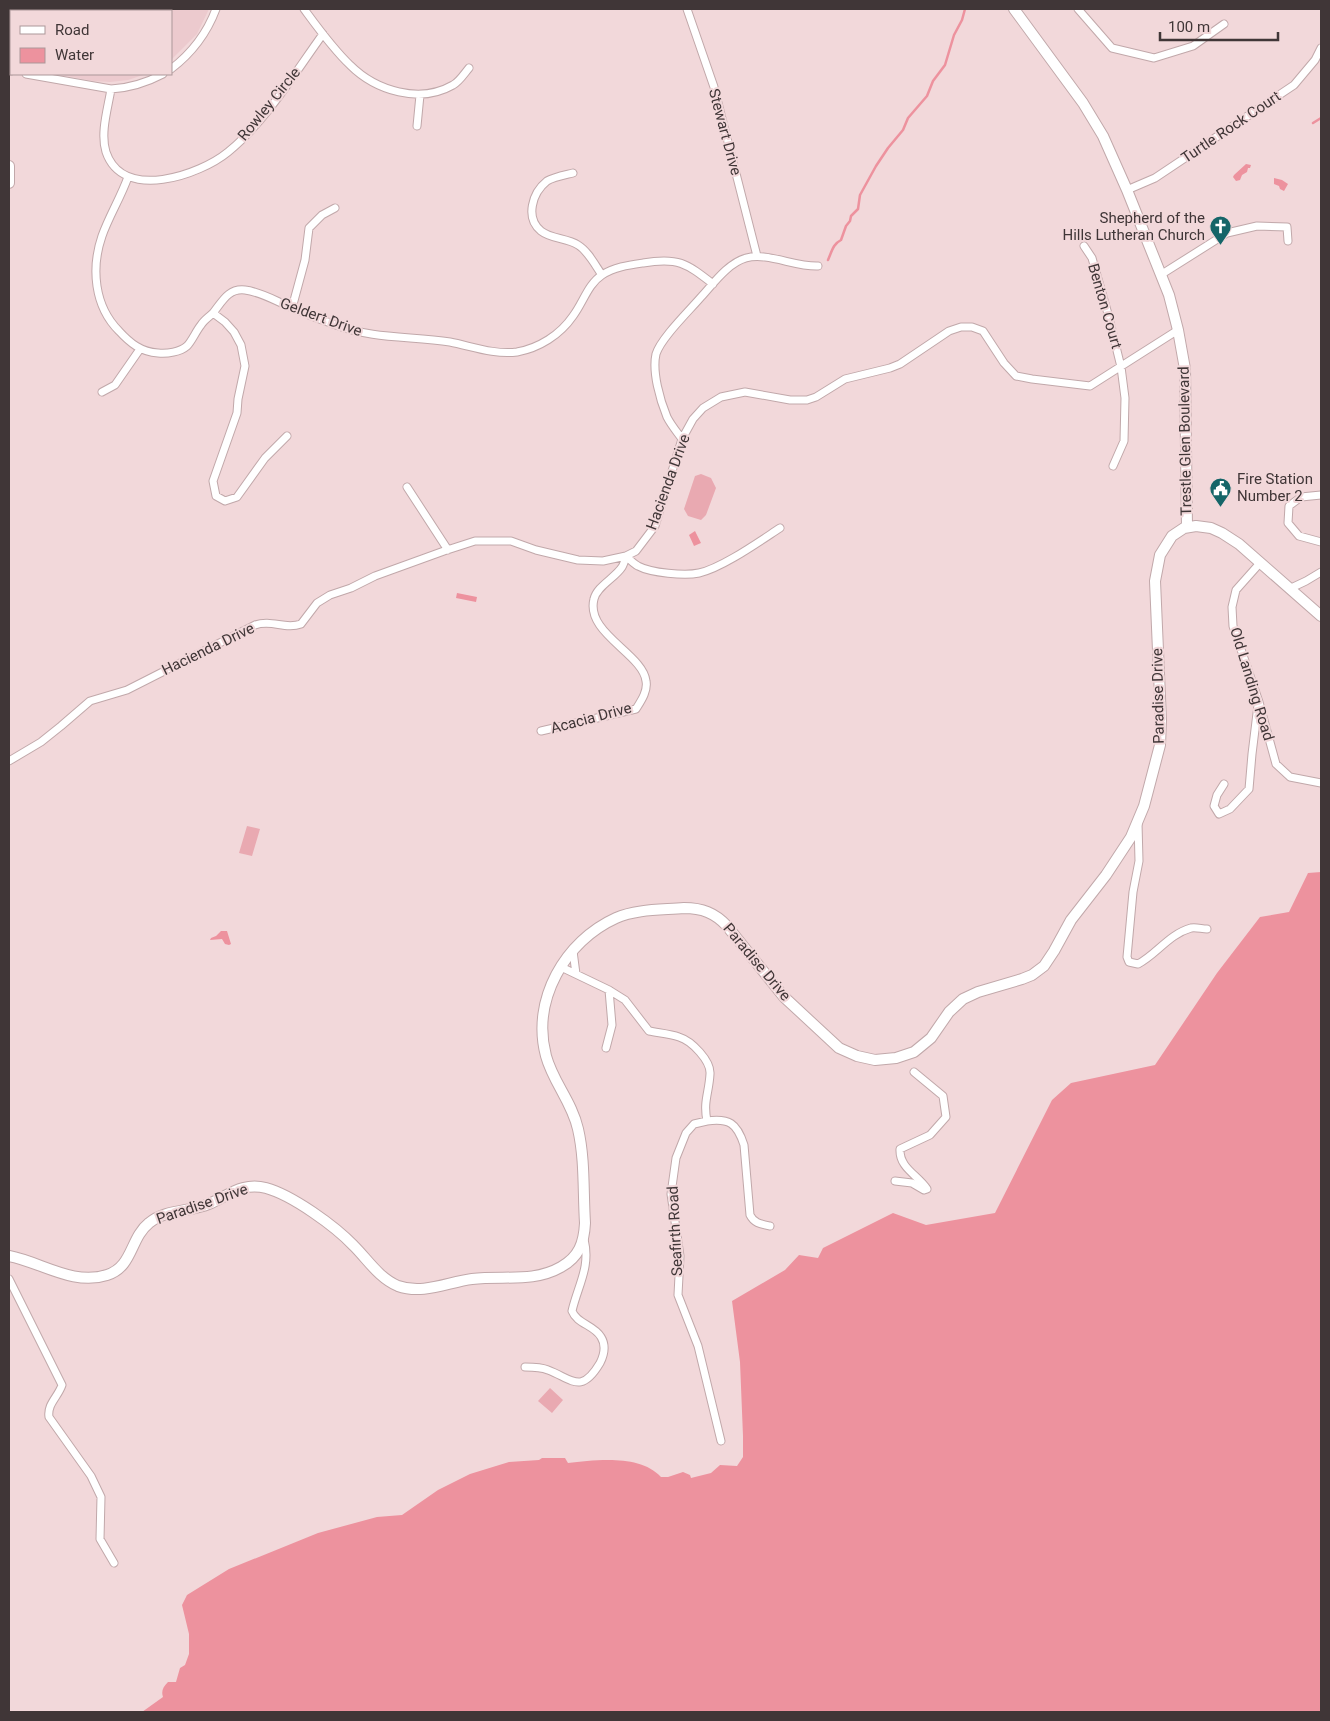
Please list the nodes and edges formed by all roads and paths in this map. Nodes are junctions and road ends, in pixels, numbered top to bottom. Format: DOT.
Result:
graph roads {
  1 [pos="216,9"];
  2 [pos="304,9"];
  3 [pos="686,9"];
  4 [pos="1014,9"];
  5 [pos="1078,9"];
  6 [pos="1224,24"];
  7 [pos="323,34"];
  8 [pos="1321,48"];
  9 [pos="172,68"];
  10 [pos="469,68"];
  11 [pos="32,75"];
  12 [pos="161,75"];
  13 [pos="111,89"];
  14 [pos="420,95"];
  15 [pos="417,126"];
  16 [pos="9,166"];
  17 [pos="573,173"];
  18 [pos="128,177"];
  19 [pos="9,183"];
  20 [pos="1127,190"];
  21 [pos="335,208"];
  22 [pos="1288,241"];
  23 [pos="1084,246"];
  24 [pos="757,256"];
  25 [pos="818,266"];
  26 [pos="1162,274"];
  27 [pos="602,275"];
  28 [pos="713,284"];
  29 [pos="292,308"];
  30 [pos="213,313"];
  31 [pos="1178,330"];
  32 [pos="140,349"];
  33 [pos="1121,367"];
  34 [pos="102,392"];
  35 [pos="287,436"];
  36 [pos="682,439"];
  37 [pos="1113,466"];
  38 [pos="407,487"];
  39 [pos="1321,495"];
  40 [pos="1187,527"];
  41 [pos="780,528"];
  42 [pos="1321,542"];
  43 [pos="448,550"];
  44 [pos="626,556"];
  45 [pos="1260,562"];
  46 [pos="1321,572"];
  47 [pos="1289,589"];
  48 [pos="1321,616"];
  49 [pos="1259,702"];
  50 [pos="542,731"];
  51 [pos="9,761"];
  52 [pos="1321,783"];
  53 [pos="1224,784"];
  54 [pos="1138,822"];
  55 [pos="1207,929"];
  56 [pos="573,951"];
  57 [pos="561,966"];
  58 [pos="576,974"];
  59 [pos="609,990"];
  60 [pos="606,1048"];
  61 [pos="914,1072"];
  62 [pos="707,1121"];
  63 [pos="895,1181"];
  64 [pos="770,1226"];
  65 [pos="584,1238"];
  66 [pos="9,1256"];
  67 [pos="9,1279"];
  68 [pos="525,1367"];
  69 [pos="721,1440"];
  70 [pos="114,1562"];
  1 -- 9 [label="street"];
  2 -- 7 [label="street"];
  3 -- 24 [label="street, Stewart Drive"];
  4 -- 20 [label="street, Trestle Glen Boulevard"];
  5 -- 6 [label="street"];
  7 -- 14 [label="street"];
  7 -- 18 [label="street, Rowley Circle"];
  8 -- 20 [label="street, Turtle Rock Court"];
  10 -- 14 [label="street"];
  11 -- 13 [label="street"];
  12 -- 13 [label="street"];
  13 -- 18 [label="street"];
  14 -- 15 [label="street"];
  16 -- 19 [label="street"];
  17 -- 27 [label="street"];
  18 -- 32 [label="street, Geldert Drive"];
  20 -- 26 [label="street, Trestle Glen Boulevard"];
  21 -- 29 [label="street"];
  22 -- 26 [label="street"];
  23 -- 33 [label="street, Benton Court"];
  24 -- 25 [label="street"];
  24 -- 28 [label="street"];
  26 -- 31 [label="street, Trestle Glen Boulevard"];
  27 -- 28 [label="street, Geldert Drive"];
  27 -- 29 [label="street, Geldert Drive"];
  28 -- 36 [label="street"];
  29 -- 30 [label="street, Geldert Drive"];
  30 -- 32 [label="street, Geldert Drive"];
  30 -- 35 [label="street"];
  31 -- 33 [label="street, Hacienda Drive"];
  31 -- 40 [label="street, Trestle Glen Boulevard"];
  32 -- 34 [label="street"];
  33 -- 36 [label="street, Hacienda Drive"];
  33 -- 37 [label="street, Benton Court"];
  36 -- 44 [label="street, Hacienda Drive"];
  38 -- 43 [label="street"];
  39 -- 42 [label="street"];
  40 -- 45 [label="street"];
  40 -- 54 [label="street, Paradise Drive"];
  41 -- 44 [label="street"];
  43 -- 44 [label="street, Hacienda Drive"];
  43 -- 51 [label="street, Hacienda Drive"];
  44 -- 50 [label="street, Acacia Drive"];
  45 -- 47 [label="street"];
  45 -- 49 [label="street, Old Landing Road"];
  46 -- 47 [label="street"];
  47 -- 48 [label="street"];
  49 -- 52 [label="street, Old Landing Road"];
  49 -- 53 [label="street"];
  54 -- 55 [label="street"];
  54 -- 56 [label="street, Paradise Drive"];
  56 -- 57 [label="street, Paradise Drive"];
  56 -- 58 [label="street"];
  57 -- 58 [label="street"];
  57 -- 65 [label="street, Paradise Drive"];
  58 -- 59 [label="street"];
  59 -- 60 [label="street"];
  59 -- 62 [label="street"];
  61 -- 63 [label="street"];
  62 -- 64 [label="street"];
  62 -- 69 [label="street, Seafirth Road"];
  65 -- 66 [label="street, Paradise Drive"];
  65 -- 68 [label="street"];
  67 -- 70 [label="street"];
}
